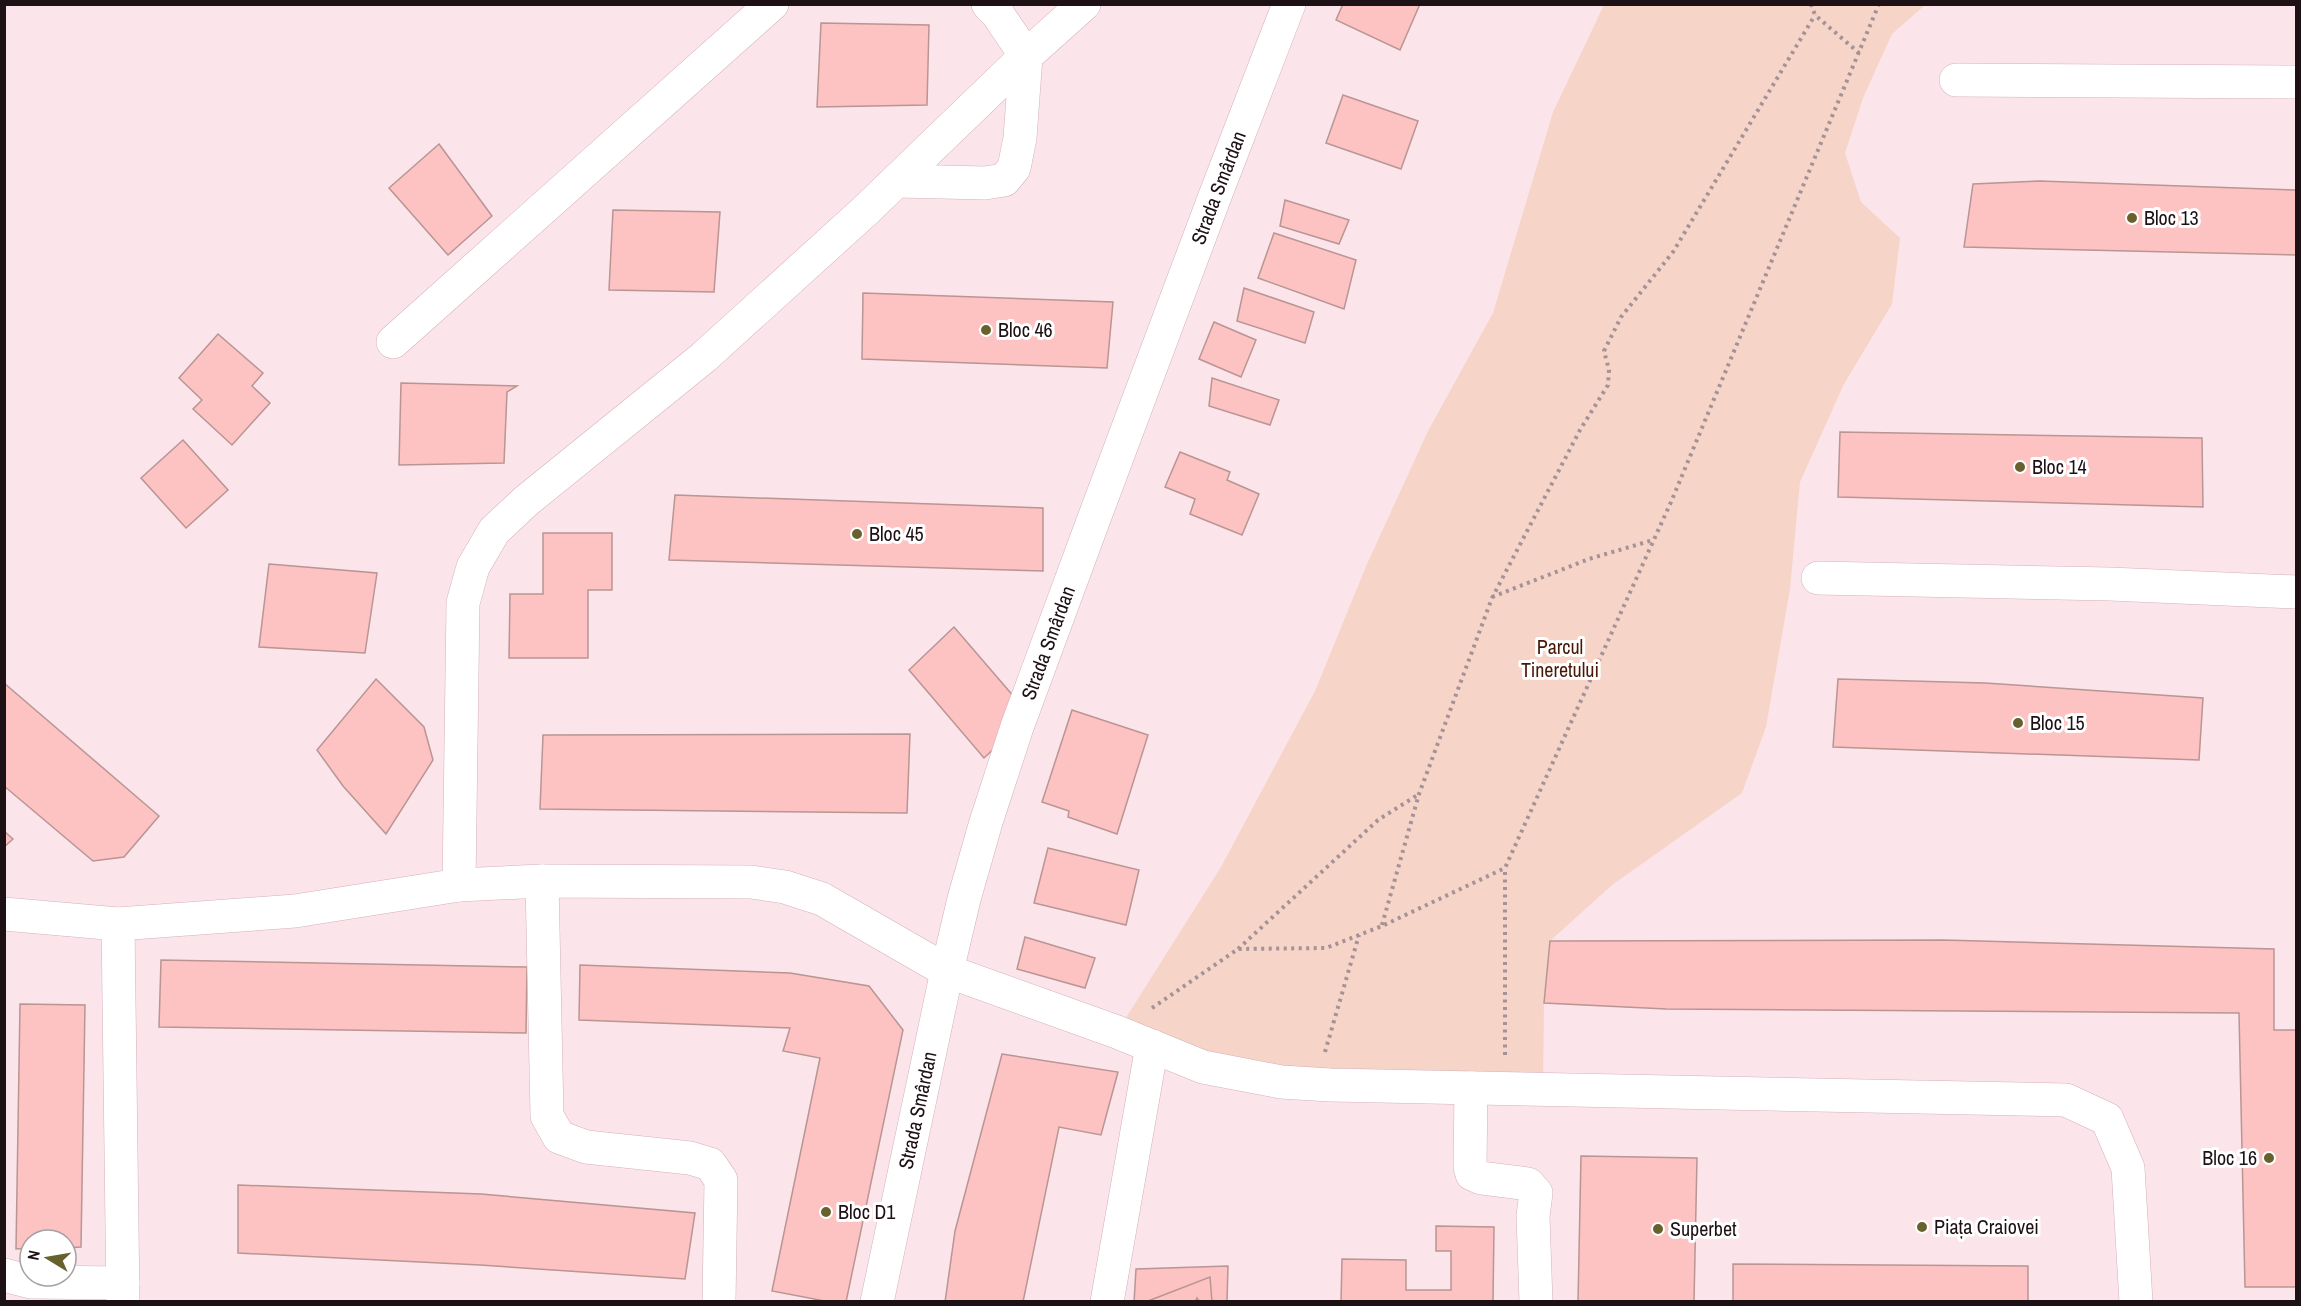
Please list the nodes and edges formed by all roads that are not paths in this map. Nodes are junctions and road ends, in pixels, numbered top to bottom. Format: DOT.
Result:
graph roads {
  1 [pos="772,4"];
  2 [pos="987,4"];
  3 [pos="1084,4"];
  4 [pos="1289,4"];
  5 [pos="1026,56"];
  6 [pos="1956,80"];
  7 [pos="2296,82"];
  8 [pos="897,182"];
  9 [pos="393,342"];
  10 [pos="1818,578"];
  11 [pos="2296,592"];
  12 [pos="542,881"];
  13 [pos="459,885"];
  14 [pos="4,914"];
  15 [pos="118,924"];
  16 [pos="947,971"];
  17 [pos="1152,1046"];
  18 [pos="1471,1088"];
  19 [pos="4,1275"];
  20 [pos="123,1293"];
  21 [pos="719,1302"];
  22 [pos="877,1302"];
  23 [pos="1107,1302"];
  24 [pos="1536,1302"];
  25 [pos="2136,1302"];
  1 -- 9 [label="street"];
  2 -- 5 [label="street"];
  3 -- 5 [label="street"];
  4 -- 16 [label="street, Strada Smârdan"];
  5 -- 8 [label="street"];
  5 -- 8 [label="street"];
  6 -- 7 [label="street"];
  8 -- 13 [label="street"];
  10 -- 11 [label="street"];
  12 -- 13 [label="street"];
  12 -- 16 [label="street"];
  12 -- 21 [label="street"];
  13 -- 15 [label="street"];
  14 -- 15 [label="street"];
  15 -- 20 [label="street"];
  16 -- 17 [label="street"];
  16 -- 22 [label="street, Strada Smârdan"];
  17 -- 18 [label="street"];
  17 -- 23 [label="street"];
  18 -- 24 [label="street"];
  18 -- 25 [label="street"];
  19 -- 20 [label="street"];
}
